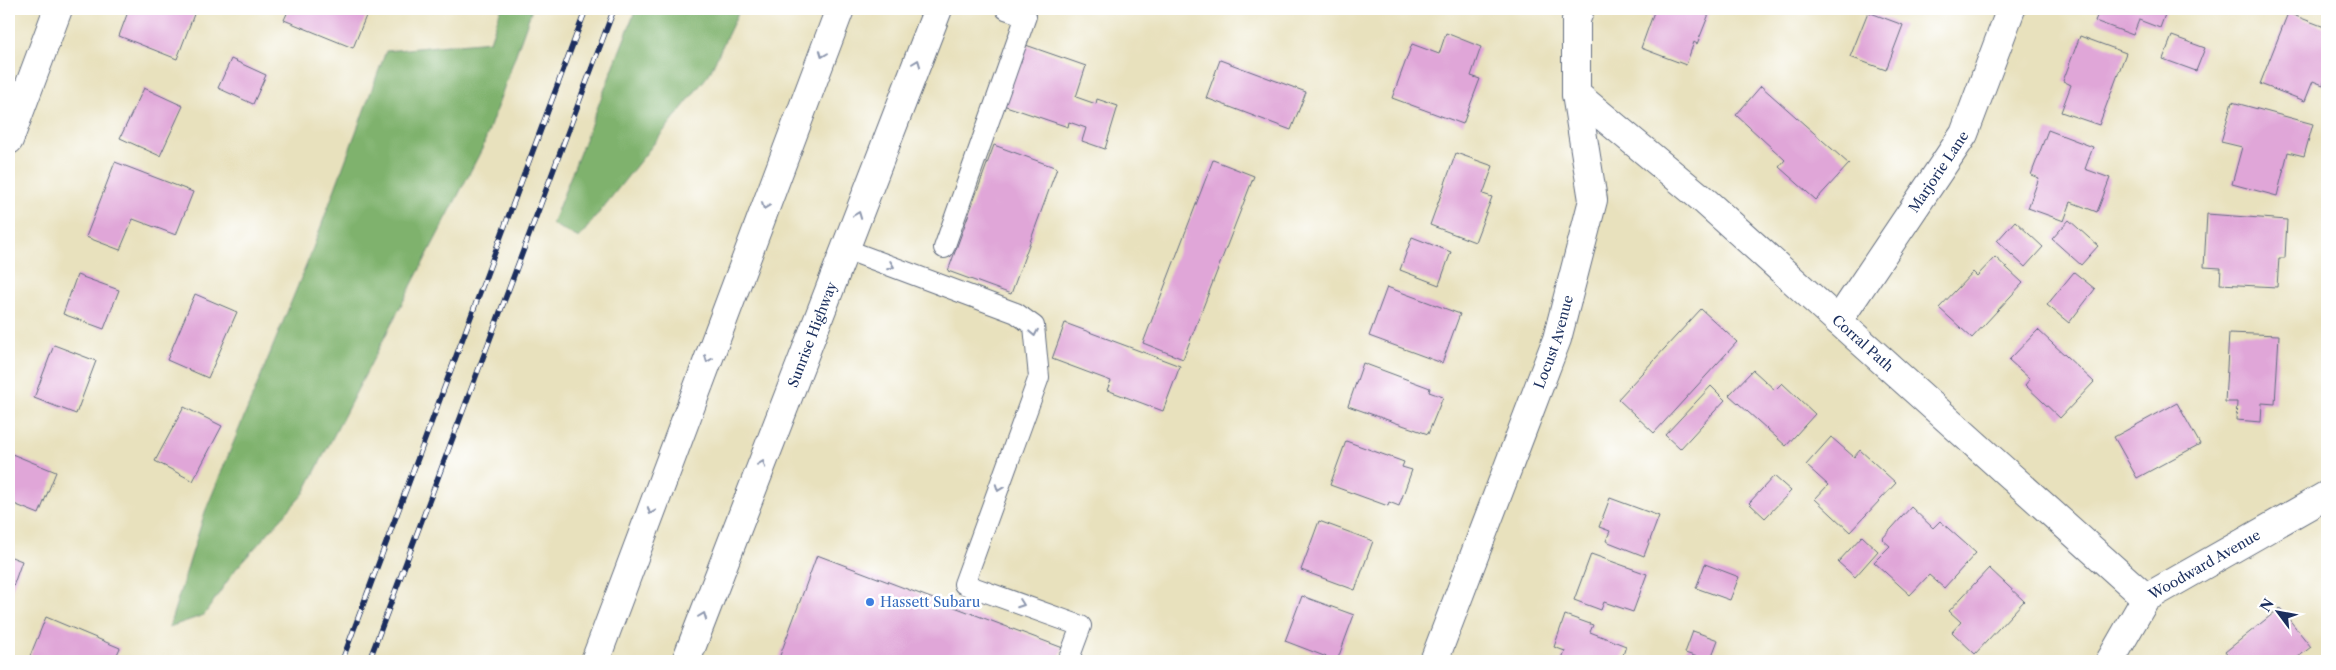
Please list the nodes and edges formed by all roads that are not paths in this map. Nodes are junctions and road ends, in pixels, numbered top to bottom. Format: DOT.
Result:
graph roads {
  1 [pos="58,9"];
  2 [pos="840,9"];
  3 [pos="938,9"];
  4 [pos="1006,9"];
  5 [pos="1580,9"];
  6 [pos="2012,9"];
  7 [pos="1576,94"];
  8 [pos="9,140"];
  9 [pos="944,248"];
  10 [pos="845,249"];
  11 [pos="1838,321"];
  12 [pos="2327,495"];
  13 [pos="2146,598"];
  14 [pos="595,661"];
  15 [pos="686,661"];
  16 [pos="1068,661"];
  17 [pos="1434,661"];
  18 [pos="2110,661"];
  1 -- 8 [label="main road"];
  2 -- 14 [label="main road, one-way"];
  10 -- 3 [label="main road, Sunrise Highway, one-way"];
  4 -- 9 [label="lane"];
  5 -- 7 [label="main road, Locust Avenue"];
  6 -- 11 [label="main road, Marjorie Lane"];
  7 -- 11 [label="main road, Corral Path"];
  7 -- 17 [label="main road, Locust Avenue"];
  15 -- 10 [label="main road, Sunrise Highway, one-way"];
  10 -- 16 [label="lane, one-way"];
  11 -- 13 [label="main road, Corral Path"];
  12 -- 13 [label="main road, Woodward Avenue"];
  13 -- 18 [label="main road, Woodward Avenue"];
}
